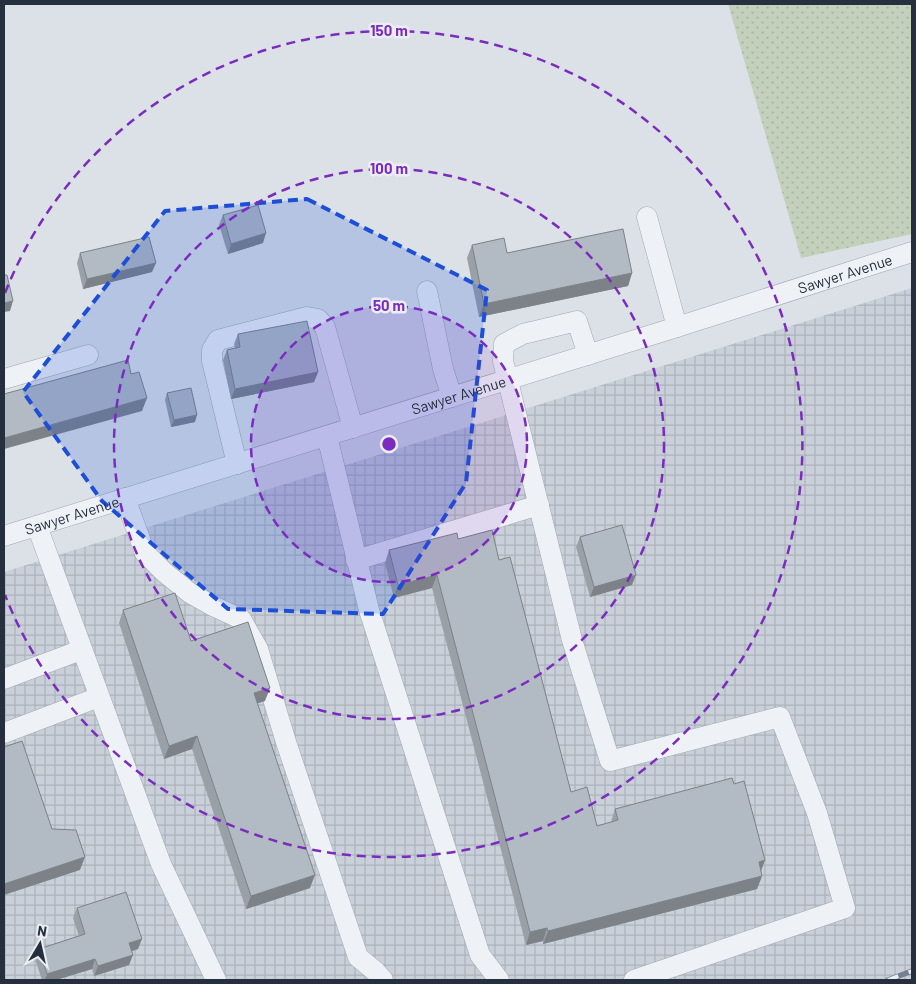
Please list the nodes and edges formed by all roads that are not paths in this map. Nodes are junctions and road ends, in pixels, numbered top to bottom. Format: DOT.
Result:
graph roads {
  1 [pos="648,217"];
  2 [pos="912,252"];
  3 [pos="427,291"];
  4 [pos="677,327"];
  5 [pos="588,354"];
  6 [pos="88,355"];
  7 [pos="4,379"];
  8 [pos="506,380"];
  9 [pos="452,397"];
  10 [pos="353,428"];
  11 [pos="326,436"];
  12 [pos="237,464"];
  13 [pos="125,498"];
  14 [pos="539,505"];
  15 [pos="36,526"];
  16 [pos="4,536"];
  17 [pos="356,560"];
  18 [pos="82,650"];
  19 [pos="4,679"];
  20 [pos="99,696"];
  21 [pos="4,733"];
  22 [pos="216,980"];
  23 [pos="383,980"];
  24 [pos="499,980"];
  25 [pos="634,980"];
  1 -- 4 [label="street"];
  2 -- 4 [label="street, Sawyer Avenue"];
  3 -- 9 [label="street"];
  4 -- 5 [label="street, Sawyer Avenue"];
  5 -- 8 [label="street, Sawyer Avenue"];
  5 -- 8 [label="street"];
  6 -- 7 [label="street"];
  8 -- 9 [label="street, Sawyer Avenue"];
  8 -- 14 [label="street"];
  9 -- 10 [label="street, Sawyer Avenue"];
  10 -- 11 [label="street, Sawyer Avenue"];
  10 -- 12 [label="street"];
  11 -- 12 [label="street, Sawyer Avenue"];
  11 -- 17 [label="street"];
  12 -- 13 [label="street, Sawyer Avenue"];
  13 -- 15 [label="street, Sawyer Avenue"];
  13 -- 23 [label="street"];
  14 -- 17 [label="street"];
  14 -- 25 [label="street"];
  15 -- 16 [label="street, Sawyer Avenue"];
  15 -- 18 [label="street"];
  17 -- 24 [label="street"];
  18 -- 19 [label="street"];
  18 -- 20 [label="street"];
  20 -- 21 [label="street"];
  20 -- 22 [label="street"];
}
